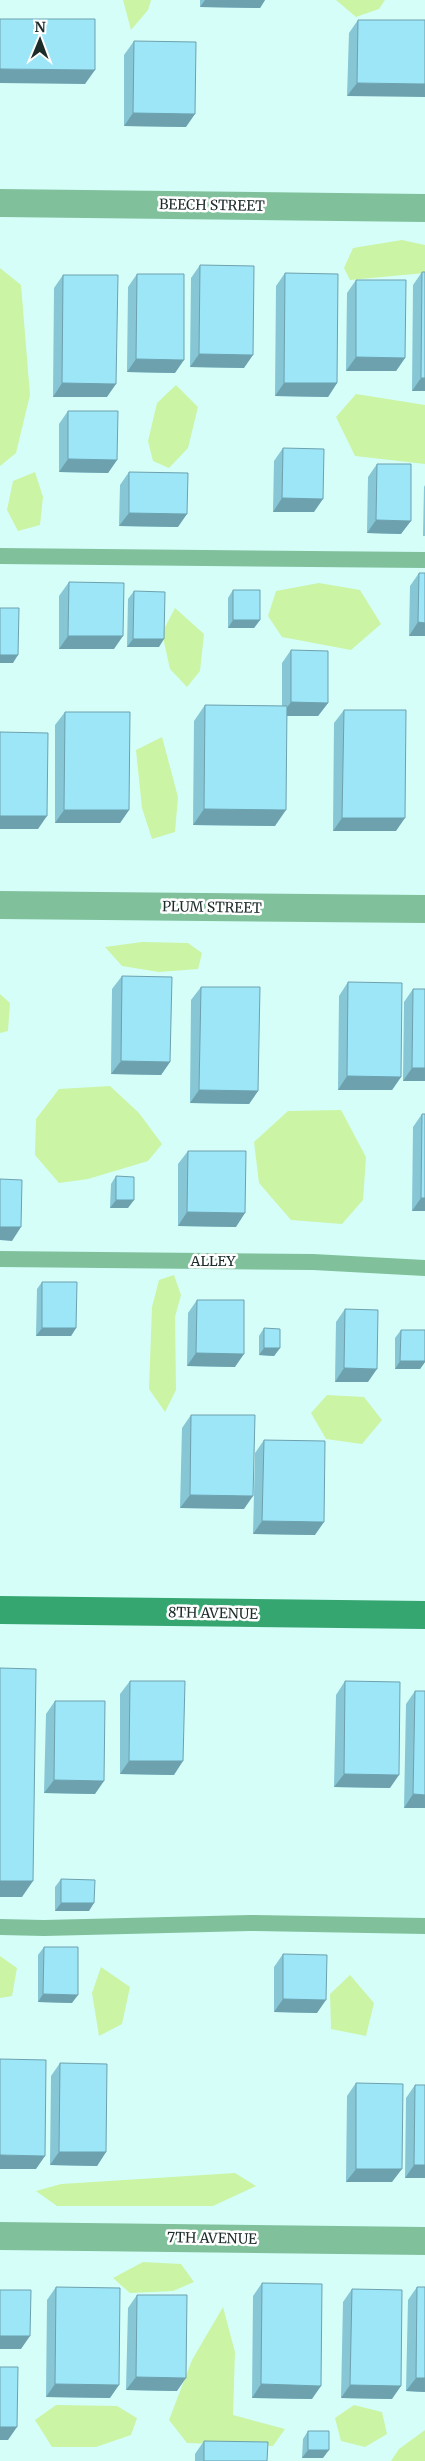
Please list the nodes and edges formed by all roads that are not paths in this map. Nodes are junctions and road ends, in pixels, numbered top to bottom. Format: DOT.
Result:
graph roads {
  1 [pos="0,203"];
  2 [pos="425,208"];
  3 [pos="0,556"];
  4 [pos="425,560"];
  5 [pos="0,905"];
  6 [pos="425,909"];
  7 [pos="0,1259"];
  8 [pos="425,1268"];
  9 [pos="0,1610"];
  10 [pos="425,1615"];
  11 [pos="425,1926"];
  12 [pos="0,1927"];
  13 [pos="0,2236"];
  14 [pos="425,2241"];
  1 -- 2 [label="street, BEECH STREET"];
  3 -- 4 [label="lane"];
  5 -- 6 [label="street, PLUM STREET"];
  7 -- 8 [label="lane, ALLEY"];
  9 -- 10 [label="street, 8TH AVENUE"];
  11 -- 12 [label="lane"];
  13 -- 14 [label="street, 7TH AVENUE"];
}
